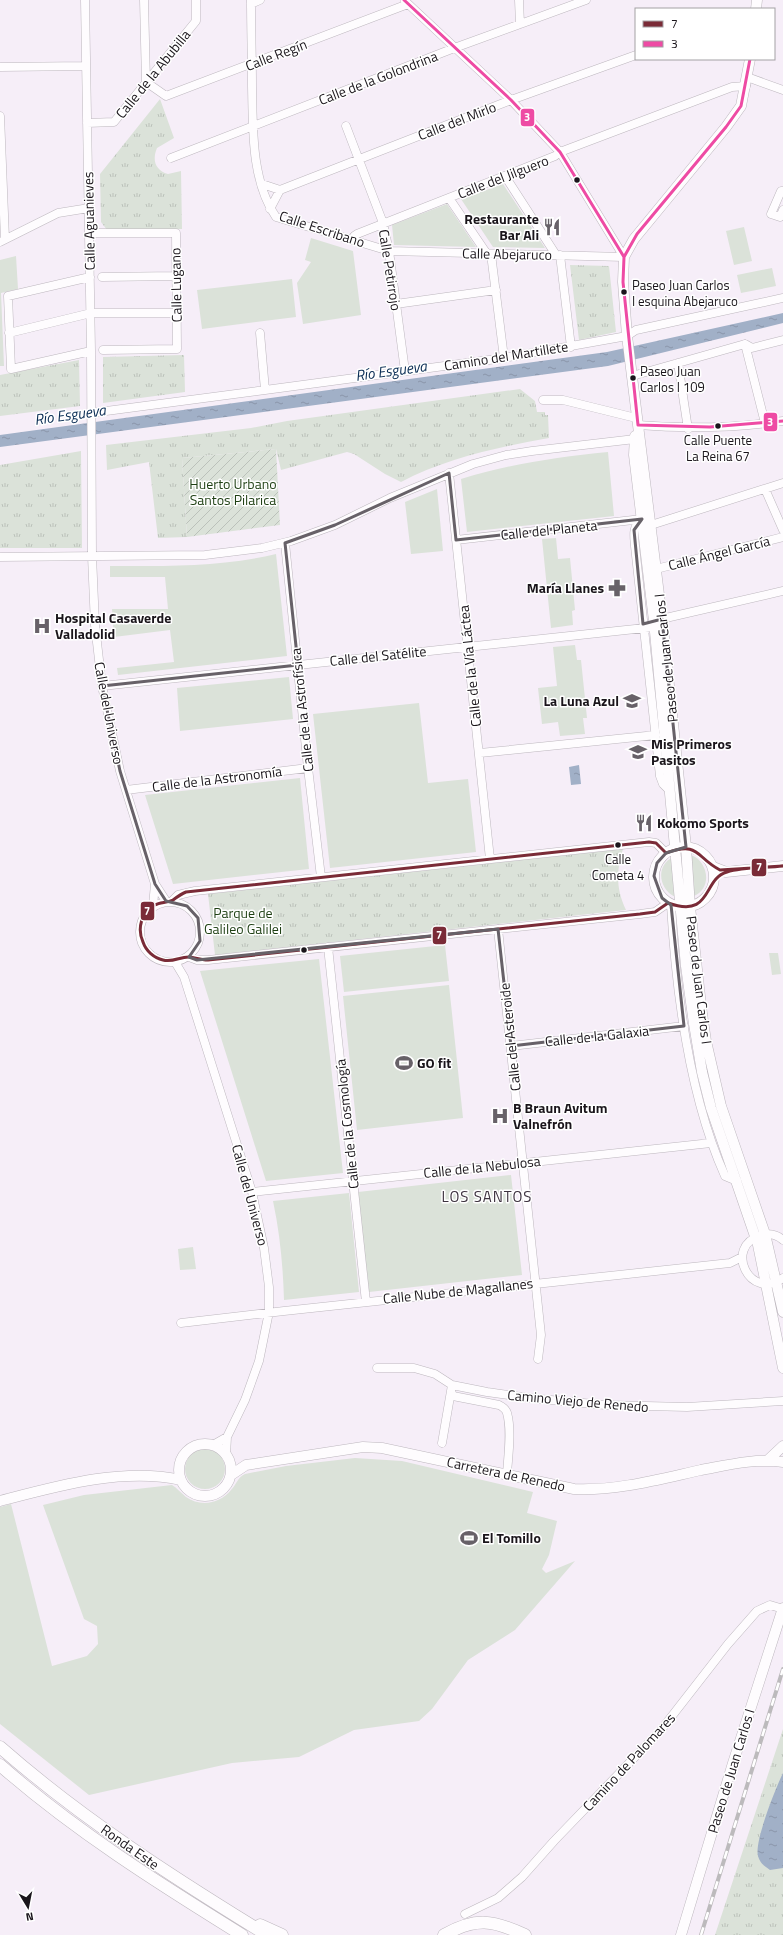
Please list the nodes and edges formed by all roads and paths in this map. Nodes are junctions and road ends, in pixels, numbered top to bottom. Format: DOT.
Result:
graph roads {
  1 [pos="85,0"];
  2 [pos="144,0"];
  3 [pos="196,0"];
  4 [pos="260,0"];
  5 [pos="519,0"];
  6 [pos="586,0"];
  7 [pos="251,2"];
  8 [pos="406,2"];
  9 [pos="520,24"];
  10 [pos="457,47"];
  11 [pos="635,55"];
  12 [pos="750,60"];
  13 [pos="252,64"];
  14 [pos="86,66"];
  15 [pos="0,67"];
  16 [pos="146,82"];
  17 [pos="746,82"];
  18 [pos="783,90"];
  19 [pos="511,100"];
  20 [pos="0,116"];
  21 [pos="87,123"];
  22 [pos="253,126"];
  23 [pos="346,126"];
  24 [pos="560,152"];
  25 [pos="171,158"];
  26 [pos="359,160"];
  27 [pos="505,176"];
  28 [pos="262,184"];
  29 [pos="280,190"];
  30 [pos="783,192"];
  31 [pos="449,198"];
  32 [pos="89,208"];
  33 [pos="270,209"];
  34 [pos="783,210"];
  35 [pos="383,223"];
  36 [pos="90,233"];
  37 [pos="3,240"];
  38 [pos="355,240"];
  39 [pos="389,251"];
  40 [pos="489,254"];
  41 [pos="558,255"];
  42 [pos="624,257"];
  43 [pos="176,276"];
  44 [pos="90,277"];
  45 [pos="102,277"];
  46 [pos="496,290"];
  47 [pos="783,298"];
  48 [pos="396,304"];
  49 [pos="176,313"];
  50 [pos="88,314"];
  51 [pos="9,333"];
  52 [pos="260,333"];
  53 [pos="628,339"];
  54 [pos="783,340"];
  55 [pos="745,344"];
  56 [pos="571,347"];
  57 [pos="91,350"];
  58 [pos="103,350"];
  59 [pos="504,358"];
  60 [pos="678,363"];
  61 [pos="404,371"];
  62 [pos="632,376"];
  63 [pos="265,390"];
  64 [pos="543,400"];
  65 [pos="91,415"];
  66 [pos="637,421"];
  67 [pos="783,421"];
  68 [pos="765,423"];
  69 [pos="688,429"];
  70 [pos="635,439"];
  71 [pos="91,442"];
  72 [pos="449,474"];
  73 [pos="783,483"];
  74 [pos="765,489"];
  75 [pos="642,519"];
  76 [pos="651,525"];
  77 [pos="783,530"];
  78 [pos="783,537"];
  79 [pos="456,540"];
  80 [pos="284,542"];
  81 [pos="92,556"];
  82 [pos="0,557"];
  83 [pos="656,569"];
  84 [pos="783,591"];
  85 [pos="656,622"];
  86 [pos="643,628"];
  87 [pos="468,646"];
  88 [pos="298,665"];
  89 [pos="102,686"];
  90 [pos="656,735"];
  91 [pos="480,753"];
  92 [pos="308,768"];
  93 [pos="126,790"];
  94 [pos="670,791"];
  95 [pos="681,848"];
  96 [pos="666,853"];
  97 [pos="490,859"];
  98 [pos="783,866"];
  99 [pos="712,867"];
  100 [pos="726,872"];
  101 [pos="321,877"];
  102 [pos="714,880"];
  103 [pos="155,884"];
  104 [pos="169,901"];
  105 [pos="678,905"];
  106 [pos="153,906"];
  107 [pos="498,929"];
  108 [pos="328,947"];
  109 [pos="186,958"];
  110 [pos="174,962"];
  111 [pos="184,977"];
  112 [pos="684,1026"];
  113 [pos="511,1046"];
  114 [pos="711,1143"];
  115 [pos="523,1163"];
  116 [pos="353,1181"];
  117 [pos="737,1181"];
  118 [pos="252,1192"];
  119 [pos="761,1235"];
  120 [pos="783,1240"];
  121 [pos="742,1257"];
  122 [pos="734,1262"];
  123 [pos="744,1267"];
  124 [pos="775,1281"];
  125 [pos="536,1283"];
  126 [pos="366,1302"];
  127 [pos="269,1312"];
  128 [pos="783,1312"];
  129 [pos="181,1323"];
  130 [pos="538,1359"];
  131 [pos="377,1368"];
  132 [pos="783,1368"];
  133 [pos="451,1388"];
  134 [pos="783,1401"];
  135 [pos="227,1437"];
  136 [pos="442,1443"];
  137 [pos="213,1445"];
  138 [pos="783,1446"];
  139 [pos="228,1457"];
  140 [pos="767,1461"];
  141 [pos="783,1462"];
  142 [pos="246,1465"];
  143 [pos="179,1467"];
  144 [pos="507,1474"];
  145 [pos="231,1475"];
  146 [pos="162,1476"];
  147 [pos="181,1480"];
  148 [pos="0,1501"];
  149 [pos="783,1609"];
  150 [pos="0,1747"];
  151 [pos="0,1765"];
  152 [pos="465,1914"];
  153 [pos="234,1915"];
  154 [pos="242,1935"];
  155 [pos="267,1935"];
  156 [pos="282,1935"];
  157 [pos="444,1935"];
  158 [pos="458,1935"];
  159 [pos="511,1935"];
  160 [pos="525,1935"];
  161 [pos="681,1935"];
  1 -- 14 [label="street, Calle Aguanieves"];
  2 -- 16 [label="street"];
  3 -- 16 [label="street, Calle de la Abubilla"];
  4 -- 7 [label="street"];
  5 -- 9 [label="street"];
  6 -- 9 [label="street, Calle de la Golondrina"];
  7 -- 13 [label="street, Calle Escribano"];
  8 -- 10 [label="street"];
  8 -- 13 [label="street, Calle Regín"];
  9 -- 10 [label="street, Calle de la Golondrina"];
  10 -- 19 [label="street"];
  10 -- 22 [label="street, Calle de la Golondrina"];
  11 -- 19 [label="street, Calle del Mirlo"];
  12 -- 17 [label="main road, Paseo de Juan Carlos I"];
  13 -- 16 [label="street, Calle Regín"];
  13 -- 22 [label="street, Calle Escribano"];
  14 -- 15 [label="street"];
  14 -- 21 [label="street, Calle Aguanieves"];
  16 -- 21 [label="street, Calle de la Abubilla"];
  17 -- 18 [label="street"];
  17 -- 24 [label="street, Calle del Jilguero"];
  17 -- 42 [label="main road, Paseo de Juan Carlos I"];
  19 -- 24 [label="street"];
  19 -- 26 [label="street, Calle del Mirlo"];
  20 -- 37 [label="street"];
  21 -- 32 [label="street, Calle Aguanieves"];
  22 -- 25 [label="street, Calle de la Golondrina"];
  22 -- 28 [label="street, Calle Escribano"];
  23 -- 26 [label="street, Calle Petirrojo"];
  24 -- 27 [label="street, Calle del Jilguero"];
  24 -- 42 [label="street"];
  26 -- 29 [label="street, Calle del Mirlo"];
  26 -- 35 [label="street, Calle Petirrojo"];
  27 -- 31 [label="street, Calle del Jilguero"];
  27 -- 41 [label="street"];
  28 -- 29 [label="street"];
  28 -- 33 [label="street, Calle Escribano"];
  29 -- 33 [label="street"];
  30 -- 34 [label="street"];
  31 -- 35 [label="street, Calle del Jilguero"];
  31 -- 40 [label="street"];
  32 -- 36 [label="street, Calle Aguanieves"];
  32 -- 37 [label="street"];
  33 -- 38 [label="street, Calle Escribano"];
  35 -- 38 [label="street, Calle del Jilguero"];
  35 -- 39 [label="street, Calle Petirrojo"];
  36 -- 43 [label="street, Calle Lugano"];
  36 -- 44 [label="street, Calle Aguanieves"];
  38 -- 39 [label="street, Calle Escribano"];
  39 -- 40 [label="street, Calle Abejaruco"];
  39 -- 48 [label="street, Calle Petirrojo"];
  40 -- 41 [label="street, Calle Abejaruco"];
  40 -- 46 [label="street"];
  41 -- 42 [label="street, Calle Abejaruco"];
  41 -- 56 [label="street"];
  42 -- 53 [label="main road, Paseo de Juan Carlos I"];
  43 -- 45 [label="street"];
  43 -- 49 [label="street, Calle Lugano"];
  44 -- 50 [label="street, Calle Aguanieves"];
  44 -- 51 [label="street"];
  46 -- 48 [label="street"];
  46 -- 59 [label="street"];
  47 -- 53 [label="street, Camino del Martillete"];
  48 -- 61 [label="street, Calle Petirrojo"];
  49 -- 50 [label="street"];
  49 -- 58 [label="street, Calle Lugano"];
  50 -- 51 [label="street"];
  50 -- 57 [label="street, Calle Aguanieves"];
  51 -- 57 [label="street"];
  52 -- 63 [label="street"];
  53 -- 56 [label="street, Camino del Martillete"];
  53 -- 62 [label="main road, Paseo de Juan Carlos I"];
  54 -- 55 [label="street"];
  55 -- 60 [label="street"];
  55 -- 68 [label="street"];
  56 -- 59 [label="street, Camino del Martillete"];
  57 -- 65 [label="street, Calle Aguanieves"];
  59 -- 61 [label="street, Camino del Martillete"];
  60 -- 62 [label="street"];
  60 -- 69 [label="street"];
  61 -- 63 [label="street, Camino del Martillete"];
  62 -- 66 [label="main road, Paseo de Juan Carlos I"];
  63 -- 65 [label="street, Camino del Martillete"];
  64 -- 66 [label="street"];
  65 -- 71 [label="street, Calle Aguanieves"];
  66 -- 69 [label="street"];
  66 -- 70 [label="main road, Paseo de Juan Carlos I"];
  66 -- 76 [label="main road, Paseo de Juan Carlos I"];
  67 -- 68 [label="street"];
  68 -- 69 [label="street"];
  70 -- 72 [label="street"];
  70 -- 75 [label="main road, Paseo de Juan Carlos I"];
  71 -- 81 [label="street, Calle del Universo"];
  72 -- 79 [label="street, Calle de la Vía Láctea"];
  72 -- 80 [label="street"];
  73 -- 74 [label="street"];
  74 -- 76 [label="street"];
  74 -- 77 [label="street"];
  75 -- 79 [label="street, Calle del Planeta"];
  75 -- 85 [label="main road, Paseo de Juan Carlos I"];
  75 -- 86 [label="street"];
  76 -- 83 [label="main road, Paseo de Juan Carlos I"];
  78 -- 83 [label="street, Calle Ángel García"];
  79 -- 87 [label="street, Calle de la Vía Láctea"];
  80 -- 81 [label="street"];
  80 -- 88 [label="street, Calle de la Astrofísica"];
  81 -- 82 [label="street"];
  81 -- 89 [label="street, Calle del Universo"];
  83 -- 85 [label="main road, Paseo de Juan Carlos I"];
  84 -- 85 [label="street, Calle del Satélite"];
  85 -- 86 [label="street, Calle del Satélite"];
  85 -- 94 [label="main road, Paseo de Juan Carlos I"];
  85 -- 95 [label="main road, Paseo de Juan Carlos I"];
  86 -- 87 [label="street, Calle del Satélite"];
  86 -- 90 [label="street"];
  87 -- 88 [label="street, Calle del Satélite"];
  87 -- 91 [label="street, Calle de la Vía Láctea"];
  88 -- 89 [label="street, Calle del Satélite"];
  88 -- 92 [label="street, Calle de la Astrofísica"];
  89 -- 93 [label="street, Calle del Universo"];
  90 -- 91 [label="street"];
  90 -- 94 [label="street"];
  91 -- 97 [label="street, Calle de la Vía Láctea"];
  92 -- 93 [label="street, Calle de la Astronomía"];
  92 -- 101 [label="street, Calle de la Astrofísica"];
  93 -- 103 [label="street, Calle del Universo"];
  94 -- 95 [label="main road, Paseo de Juan Carlos I"];
  95 -- 96 [label="main road"];
  95 -- 99 [label="main road"];
  95 -- 105 [label="main road, Paseo de Juan Carlos I"];
  96 -- 97 [label="street"];
  96 -- 105 [label="main road"];
  97 -- 101 [label="street"];
  98 -- 100 [label="main road"];
  99 -- 100 [label="main road"];
  99 -- 102 [label="main road"];
  100 -- 102 [label="main road"];
  101 -- 104 [label="street"];
  102 -- 105 [label="main road"];
  103 -- 104 [label="street, Calle del Universo"];
  103 -- 106 [label="street, Calle del Universo"];
  104 -- 106 [label="street"];
  104 -- 109 [label="street"];
  105 -- 107 [label="street"];
  105 -- 112 [label="street, Paseo de Juan Carlos I"];
  105 -- 117 [label="main road, Paseo de Juan Carlos I"];
  105 -- 119 [label="main road, Paseo de Juan Carlos I"];
  106 -- 110 [label="street"];
  107 -- 108 [label="street"];
  107 -- 113 [label="street, Calle del Asteroide"];
  108 -- 109 [label="street"];
  108 -- 116 [label="street, Calle de la Cosmología"];
  109 -- 110 [label="street"];
  109 -- 111 [label="street, Calle del Universo"];
  110 -- 111 [label="street, Calle del Universo"];
  111 -- 118 [label="street, Calle del Universo"];
  112 -- 113 [label="street, Calle de la Galaxia"];
  112 -- 114 [label="street, Paseo de Juan Carlos I"];
  113 -- 115 [label="street, Calle del Asteroide"];
  114 -- 115 [label="street, Calle de la Nebulosa"];
  114 -- 117 [label="street, Paseo de Juan Carlos I"];
  115 -- 116 [label="street, Calle de la Nebulosa"];
  115 -- 125 [label="street, Calle del Asteroide"];
  116 -- 118 [label="street, Calle de la Nebulosa"];
  116 -- 126 [label="street, Calle de la Cosmología"];
  117 -- 119 [label="main road, Paseo de Juan Carlos I"];
  118 -- 127 [label="street, Calle del Universo"];
  119 -- 120 [label="street"];
  119 -- 121 [label="street"];
  119 -- 124 [label="main road, Paseo de Juan Carlos I"];
  121 -- 122 [label="street, Calle Nube de Magallanes"];
  121 -- 123 [label="street"];
  122 -- 123 [label="street"];
  122 -- 125 [label="street, Calle Nube de Magallanes"];
  123 -- 124 [label="street"];
  124 -- 128 [label="main road, Paseo de Juan Carlos I"];
  124 -- 132 [label="main road, Paseo de Juan Carlos I"];
  125 -- 126 [label="street, Calle Nube de Magallanes"];
  125 -- 130 [label="street, Calle del Asteroide"];
  126 -- 127 [label="street, Calle Nube de Magallanes"];
  127 -- 129 [label="street, Calle Nube de Magallanes"];
  127 -- 135 [label="street, Calle del Universo"];
  131 -- 133 [label="street, Camino Viejo de Renedo"];
  133 -- 134 [label="street, Camino Viejo de Renedo"];
  133 -- 136 [label="street"];
  133 -- 144 [label="street"];
  135 -- 137 [label="street"];
  135 -- 139 [label="street, Calle del Universo"];
  137 -- 139 [label="main road"];
  137 -- 143 [label="main road"];
  138 -- 140 [label="main road"];
  139 -- 142 [label="main road, Carretera de Renedo"];
  139 -- 145 [label="main road"];
  140 -- 141 [label="main road, Carretera de Renedo"];
  140 -- 144 [label="main road, Carretera de Renedo"];
  142 -- 144 [label="main road, Carretera de Renedo"];
  142 -- 145 [label="main road, Carretera de Renedo"];
  143 -- 146 [label="main road"];
  143 -- 147 [label="main road"];
  145 -- 147 [label="main road"];
  146 -- 147 [label="main road"];
  146 -- 148 [label="main road"];
  149 -- 152 [label="street, Camino de Palomares"];
  149 -- 161 [label="main road, Paseo de Juan Carlos I"];
  150 -- 153 [label="highway, Ronda Este"];
  151 -- 154 [label="highway, Ronda Este"];
  153 -- 155 [label="highway, Ronda Este"];
  153 -- 156 [label="highway"];
  157 -- 160 [label="highway"];
  158 -- 159 [label="highway"];
}
